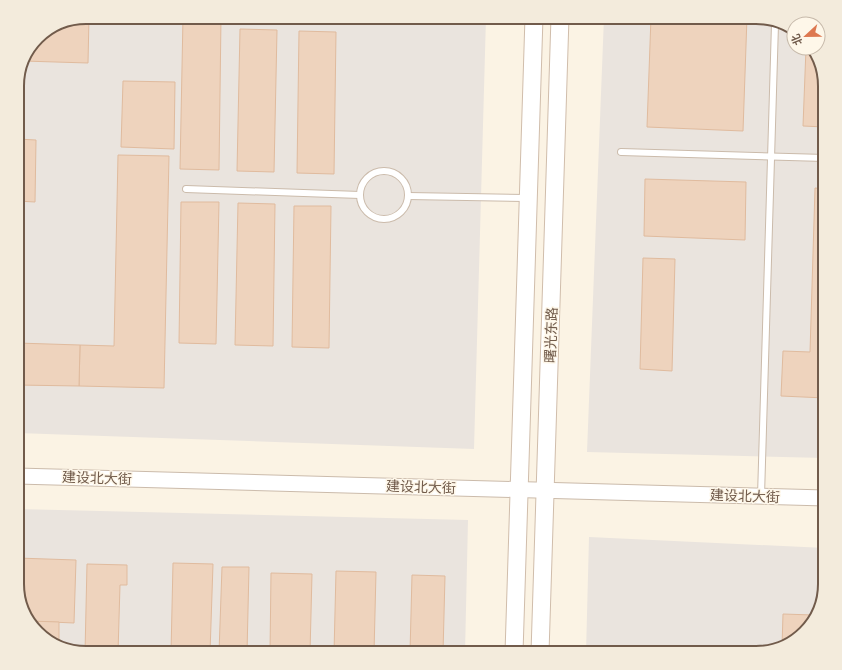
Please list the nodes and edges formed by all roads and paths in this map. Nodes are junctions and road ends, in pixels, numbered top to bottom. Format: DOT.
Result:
graph roads {
  1 [pos="534,24"];
  2 [pos="560,24"];
  3 [pos="775,27"];
  4 [pos="621,152"];
  5 [pos="771,157"];
  6 [pos="818,158"];
  7 [pos="186,189"];
  8 [pos="360,195"];
  9 [pos="408,196"];
  10 [pos="528,198"];
  11 [pos="24,476"];
  12 [pos="519,490"];
  13 [pos="546,490"];
  14 [pos="762,496"];
  15 [pos="818,498"];
  16 [pos="514,646"];
  17 [pos="540,646"];
  1 -- 10 [label="main road, 曙光东路"];
  2 -- 13 [label="main road, 曙光东路"];
  3 -- 5 [label="lane"];
  4 -- 5 [label="lane"];
  5 -- 6 [label="lane"];
  5 -- 14 [label="lane"];
  7 -- 8 [label="lane"];
  8 -- 9 [label="lane"];
  8 -- 9 [label="lane"];
  9 -- 10 [label="lane"];
  10 -- 12 [label="main road, 曙光东路"];
  11 -- 12 [label="street, 建设北大街"];
  12 -- 13 [label="street, 建设北大街"];
  12 -- 16 [label="main road, 曙光东路"];
  13 -- 14 [label="street, 建设北大街"];
  13 -- 17 [label="main road, 曙光东路"];
  14 -- 15 [label="street, 建设北大街"];
}
